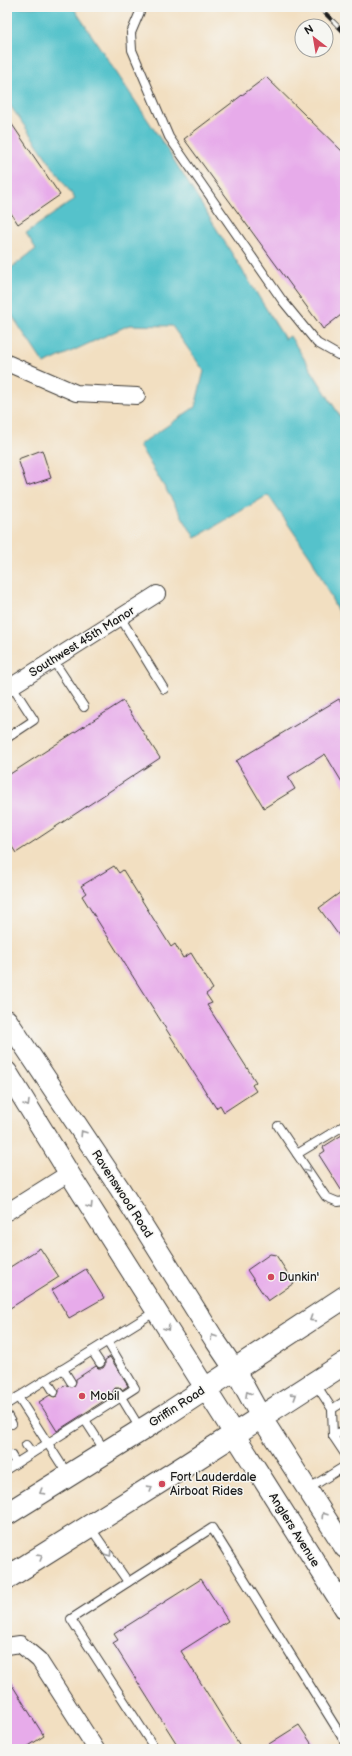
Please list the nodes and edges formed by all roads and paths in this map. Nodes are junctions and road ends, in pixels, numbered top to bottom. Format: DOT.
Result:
graph roads {
  1 [pos="142,7"];
  2 [pos="345,356"];
  3 [pos="7,363"];
  4 [pos="136,396"];
  5 [pos="157,594"];
  6 [pos="120,617"];
  7 [pos="53,660"];
  8 [pos="9,688"];
  9 [pos="164,689"];
  10 [pos="84,707"];
  11 [pos="7,738"];
  12 [pos="7,1020"];
  13 [pos="7,1072"];
  14 [pos="345,1125"];
  15 [pos="278,1126"];
  16 [pos="297,1154"];
  17 [pos="69,1173"];
  18 [pos="345,1201"];
  19 [pos="7,1212"];
  20 [pos="345,1298"];
  21 [pos="156,1311"];
  22 [pos="108,1341"];
  23 [pos="92,1351"];
  24 [pos="345,1363"];
  25 [pos="100,1364"];
  26 [pos="63,1369"];
  27 [pos="235,1370"];
  28 [pos="46,1379"];
  29 [pos="71,1382"];
  30 [pos="315,1382"];
  31 [pos="205,1389"];
  32 [pos="54,1392"];
  33 [pos="120,1395"];
  34 [pos="18,1397"];
  35 [pos="345,1401"];
  36 [pos="7,1404"];
  37 [pos="332,1409"];
  38 [pos="7,1415"];
  39 [pos="261,1418"];
  40 [pos="85,1420"];
  41 [pos="12,1424"];
  42 [pos="345,1428"];
  43 [pos="142,1430"];
  44 [pos="235,1435"];
  45 [pos="333,1436"];
  46 [pos="47,1443"];
  47 [pos="26,1445"];
  48 [pos="106,1452"];
  49 [pos="32,1453"];
  50 [pos="345,1454"];
  51 [pos="11,1455"];
  52 [pos="16,1463"];
  53 [pos="345,1466"];
  54 [pos="7,1469"];
  55 [pos="68,1476"];
  56 [pos="307,1490"];
  57 [pos="7,1514"];
  58 [pos="90,1526"];
  59 [pos="345,1548"];
  60 [pos="7,1578"];
  61 [pos="128,1582"];
  62 [pos="345,1610"];
  63 [pos="14,1645"];
  64 [pos="345,1742"];
  65 [pos="96,1749"];
  66 [pos="155,1749"];
  1 -- 2 [label="lane"];
  3 -- 4 [label="street"];
  5 -- 6 [label="street, Southwest 45th Manor"];
  6 -- 7 [label="street, Southwest 45th Manor"];
  6 -- 9 [label="lane"];
  7 -- 8 [label="street, Southwest 45th Manor"];
  7 -- 10 [label="lane"];
  8 -- 11 [label="lane"];
  27 -- 12 [label="street, Ravenswood Road, one-way"];
  13 -- 17 [label="street, one-way"];
  14 -- 16 [label="lane"];
  15 -- 16 [label="lane"];
  16 -- 18 [label="lane, one-way"];
  17 -- 19 [label="street"];
  17 -- 21 [label="street, one-way"];
  20 -- 27 [label="main road, Griffin Road, one-way"];
  21 -- 22 [label="lane"];
  21 -- 31 [label="street, one-way"];
  22 -- 23 [label="lane"];
  22 -- 33 [label="lane"];
  23 -- 25 [label="lane"];
  23 -- 26 [label="lane"];
  24 -- 30 [label="main road"];
  26 -- 28 [label="lane"];
  26 -- 29 [label="lane"];
  27 -- 31 [label="main road, Griffin Road"];
  39 -- 27 [label="street, one-way"];
  28 -- 32 [label="lane"];
  28 -- 34 [label="lane"];
  30 -- 37 [label="lane"];
  39 -- 30 [label="main road, one-way"];
  31 -- 43 [label="main road, Griffin Road"];
  31 -- 44 [label="street, Anglers Avenue"];
  33 -- 40 [label="lane"];
  33 -- 43 [label="lane"];
  34 -- 36 [label="lane"];
  34 -- 46 [label="lane"];
  35 -- 37 [label="lane"];
  37 -- 45 [label="lane"];
  38 -- 41 [label="lane"];
  39 -- 44 [label="main road"];
  39 -- 56 [label="street"];
  40 -- 46 [label="lane"];
  40 -- 48 [label="lane"];
  42 -- 45 [label="lane"];
  43 -- 48 [label="main road, Griffin Road"];
  58 -- 44 [label="main road, one-way"];
  44 -- 62 [label="street, Anglers Avenue"];
  45 -- 50 [label="lane"];
  46 -- 49 [label="lane"];
  46 -- 55 [label="lane"];
  47 -- 49 [label="lane"];
  48 -- 55 [label="main road, Griffin Road"];
  49 -- 52 [label="lane"];
  51 -- 52 [label="lane"];
  52 -- 54 [label="lane"];
  53 -- 56 [label="lane"];
  55 -- 57 [label="main road, Griffin Road, one-way"];
  59 -- 56 [label="street, one-way"];
  60 -- 58 [label="main road, one-way"];
  58 -- 61 [label="lane, one-way"];
  61 -- 64 [label="lane"];
  61 -- 66 [label="lane"];
  63 -- 65 [label="street"];
}
